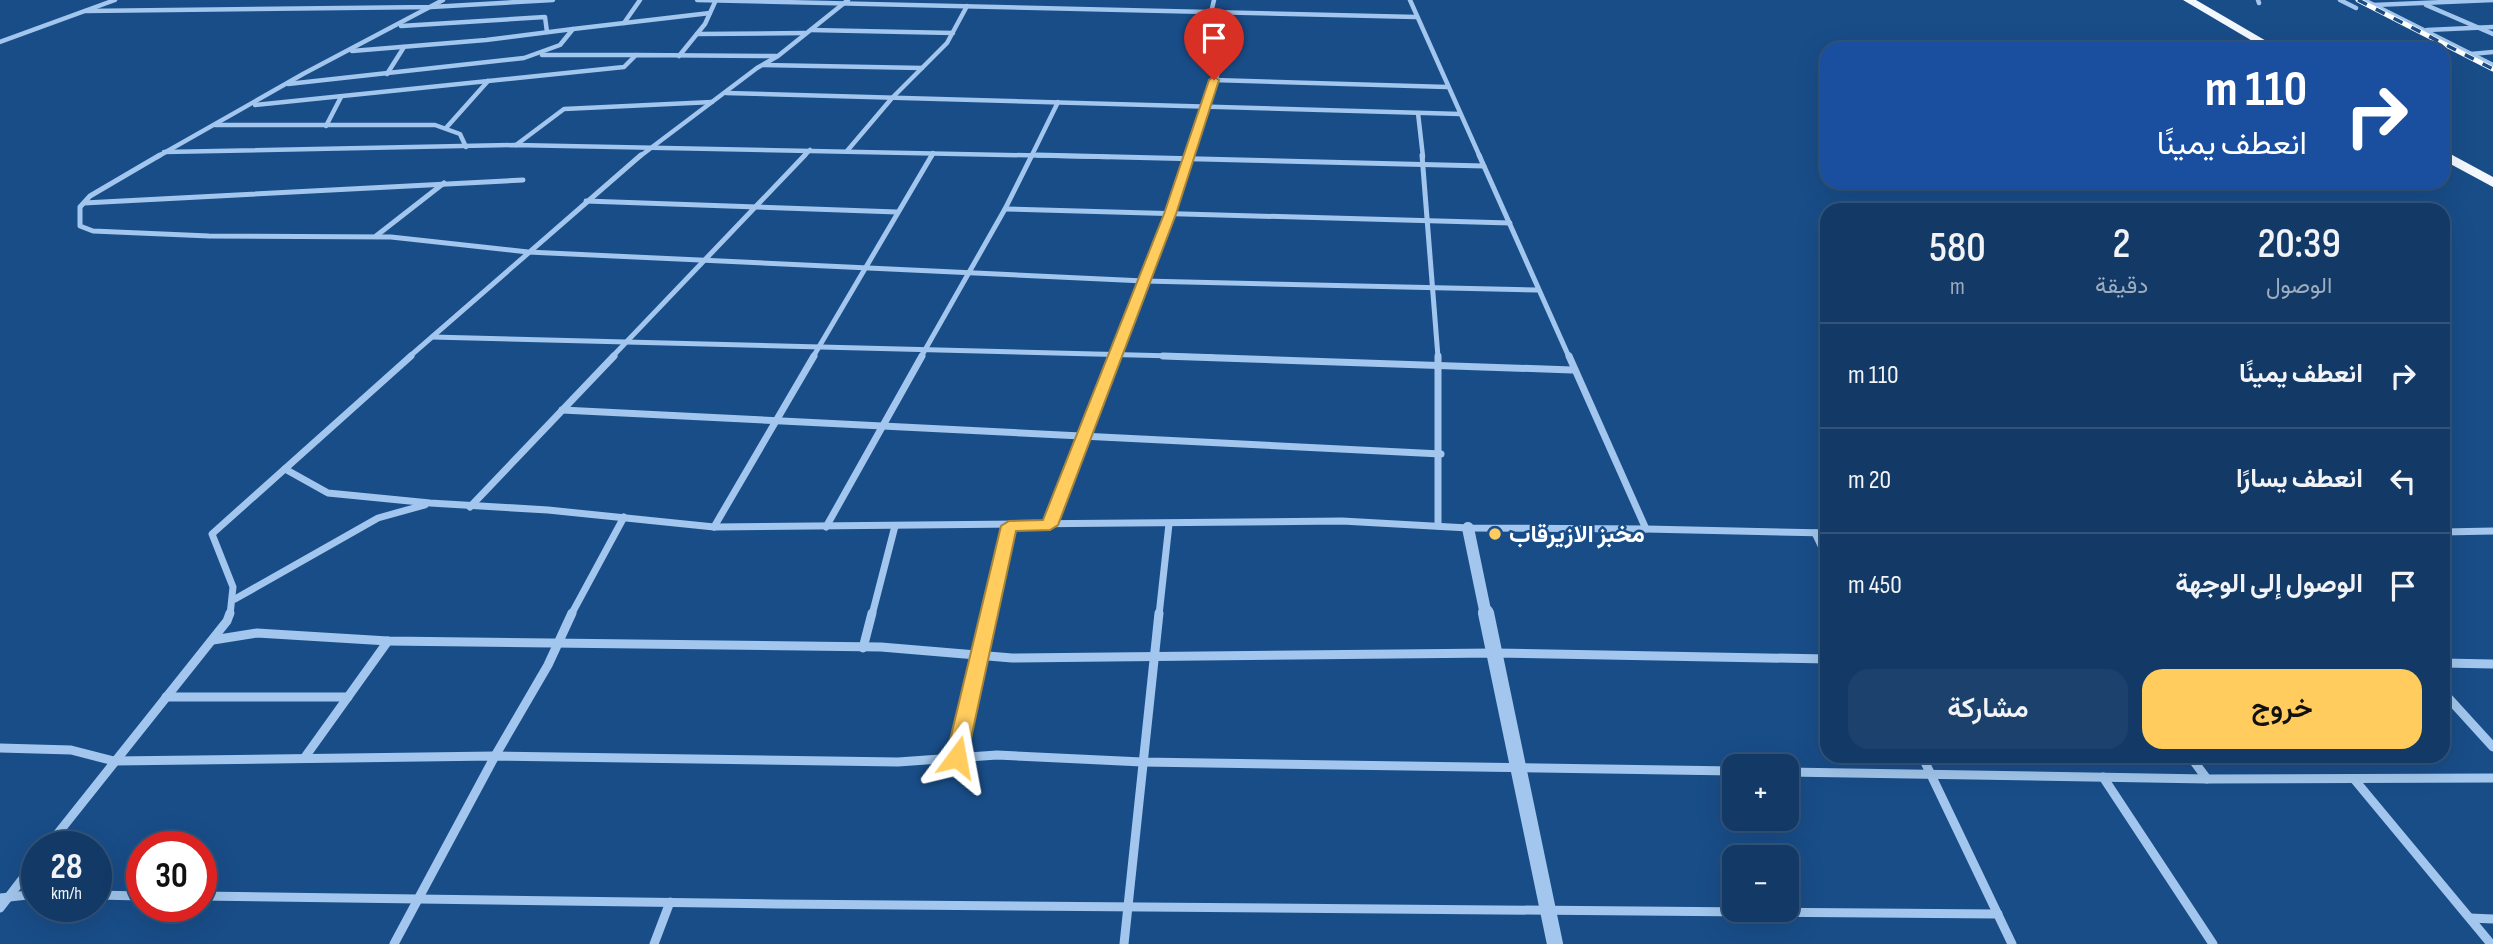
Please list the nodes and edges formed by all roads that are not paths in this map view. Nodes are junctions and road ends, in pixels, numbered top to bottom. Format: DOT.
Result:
graph roads {
  1 [pos="115,0"];
  2 [pos="443,0"];
  3 [pos="553,0"];
  4 [pos="640,0"];
  5 [pos="697,0"];
  6 [pos="955,0"];
  7 [pos="1063,0"];
  8 [pos="1214,0"];
  9 [pos="1410,0"];
  10 [pos="2176,0"];
  11 [pos="2188,0"];
  12 [pos="2340,0"];
  13 [pos="2364,0"];
  14 [pos="2416,0"];
  15 [pos="2493,0"];
  16 [pos="750,1"];
  17 [pos="715,2"];
  18 [pos="846,2"];
  19 [pos="2422,3"];
  20 [pos="2374,5"];
  21 [pos="952,6"];
  22 [pos="967,6"];
  23 [pos="431,7"];
  24 [pos="2357,8"];
  25 [pos="1060,9"];
  26 [pos="85,11"];
  27 [pos="710,13"];
  28 [pos="1211,13"];
  29 [pos="1229,13"];
  30 [pos="1416,17"];
  31 [pos="624,23"];
  32 [pos="397,26"];
  33 [pos="2493,27"];
  34 [pos="2479,28"];
  35 [pos="573,29"];
  36 [pos="2424,30"];
  37 [pos="547,32"];
  38 [pos="809,32"];
  39 [pos="953,33"];
  40 [pos="698,34"];
  41 [pos="2493,34"];
  42 [pos="0,42"];
  43 [pos="2247,42"];
  44 [pos="2262,42"];
  45 [pos="2448,42"];
  46 [pos="2450,43"];
  47 [pos="404,47"];
  48 [pos="349,51"];
  49 [pos="2493,52"];
  50 [pos="2471,54"];
  51 [pos="538,55"];
  52 [pos="636,55"];
  53 [pos="679,56"];
  54 [pos="778,56"];
  55 [pos="762,65"];
  56 [pos="2493,65"];
  57 [pos="922,68"];
  58 [pos="387,74"];
  59 [pos="1214,80"];
  60 [pos="488,81"];
  61 [pos="284,84"];
  62 [pos="1447,87"];
  63 [pos="725,93"];
  64 [pos="341,97"];
  65 [pos="891,97"];
  66 [pos="712,102"];
  67 [pos="1058,103"];
  68 [pos="251,106"];
  69 [pos="1207,108"];
  70 [pos="1418,113"];
  71 [pos="1460,114"];
  72 [pos="212,125"];
  73 [pos="326,126"];
  74 [pos="446,128"];
  75 [pos="515,145"];
  76 [pos="652,146"];
  77 [pos="466,148"];
  78 [pos="2450,149"];
  79 [pos="810,150"];
  80 [pos="847,151"];
  81 [pos="163,152"];
  82 [pos="933,153"];
  83 [pos="1032,156"];
  84 [pos="2450,158"];
  85 [pos="1186,160"];
  86 [pos="1424,165"];
  87 [pos="1484,166"];
  88 [pos="2493,174"];
  89 [pos="523,180"];
  90 [pos="445,183"];
  91 [pos="2493,183"];
  92 [pos="586,201"];
  93 [pos="83,203"];
  94 [pos="756,208"];
  95 [pos="1004,209"];
  96 [pos="897,212"];
  97 [pos="1170,214"];
  98 [pos="1429,221"];
  99 [pos="1510,223"];
  100 [pos="376,236"];
  101 [pos="528,252"];
  102 [pos="707,261"];
  103 [pos="865,268"];
  104 [pos="969,273"];
  105 [pos="1144,281"];
  106 [pos="1434,288"];
  107 [pos="1537,290"];
  108 [pos="431,337"];
  109 [pos="628,341"];
  110 [pos="818,348"];
  111 [pos="926,350"];
  112 [pos="1116,354"];
  113 [pos="1440,366"];
  114 [pos="1572,370"];
  115 [pos="562,410"];
  116 [pos="775,419"];
  117 [pos="885,425"];
  118 [pos="1086,435"];
  119 [pos="1441,454"];
  120 [pos="285,469"];
  121 [pos="429,503"];
  122 [pos="470,506"];
  123 [pos="624,517"];
  124 [pos="1169,524"];
  125 [pos="1050,525"];
  126 [pos="895,526"];
  127 [pos="1009,526"];
  128 [pos="1438,526"];
  129 [pos="714,527"];
  130 [pos="826,527"];
  131 [pos="1468,528"];
  132 [pos="1646,529"];
  133 [pos="2493,531"];
  134 [pos="2450,532"];
  135 [pos="1815,533"];
  136 [pos="1820,533"];
  137 [pos="1820,543"];
  138 [pos="235,599"];
  139 [pos="213,640"];
  140 [pos="388,641"];
  141 [pos="559,641"];
  142 [pos="863,648"];
  143 [pos="1494,653"];
  144 [pos="1154,655"];
  145 [pos="979,656"];
  146 [pos="1820,659"];
  147 [pos="2450,663"];
  148 [pos="2493,664"];
  149 [pos="348,696"];
  150 [pos="166,697"];
  151 [pos="2450,700"];
  152 [pos="2493,747"];
  153 [pos="0,748"];
  154 [pos="495,756"];
  155 [pos="305,757"];
  156 [pos="957,757"];
  157 [pos="114,761"];
  158 [pos="1142,762"];
  159 [pos="1926,763"];
  160 [pos="2195,763"];
  161 [pos="1517,767"];
  162 [pos="1722,771"];
  163 [pos="1799,772"];
  164 [pos="1931,774"];
  165 [pos="2103,777"];
  166 [pos="2493,778"];
  167 [pos="2207,779"];
  168 [pos="2354,779"];
  169 [pos="59,831"];
  170 [pos="21,878"];
  171 [pos="5,896"];
  172 [pos="217,896"];
  173 [pos="419,899"];
  174 [pos="670,902"];
  175 [pos="1127,907"];
  176 [pos="0,908"];
  177 [pos="1549,911"];
  178 [pos="1998,914"];
  179 [pos="2470,918"];
  180 [pos="2493,919"];
  181 [pos="394,944"];
  182 [pos="654,944"];
  183 [pos="1124,944"];
  184 [pos="1555,944"];
  185 [pos="2012,944"];
  186 [pos="2213,944"];
  187 [pos="2491,944"];
  1 -- 26 [label="street"];
  2 -- 23 [label="street"];
  3 -- 23 [label="street"];
  4 -- 31 [label="street"];
  5 -- 17 [label="street"];
  6 -- 21 [label="street"];
  7 -- 25 [label="street"];
  8 -- 28 [label="street"];
  9 -- 30 [label="street"];
  10 -- 43 [label="highway"];
  11 -- 44 [label="highway"];
  12 -- 24 [label="street"];
  13 -- 20 [label="street"];
  14 -- 19 [label="street"];
  15 -- 19 [label="street"];
  16 -- 17 [label="street"];
  16 -- 18 [label="street"];
  17 -- 27 [label="street"];
  18 -- 21 [label="street"];
  18 -- 38 [label="street"];
  19 -- 20 [label="street"];
  19 -- 34 [label="street"];
  20 -- 36 [label="street"];
  21 -- 22 [label="street"];
  22 -- 25 [label="street"];
  22 -- 39 [label="street"];
  23 -- 26 [label="street"];
  23 -- 32 [label="street"];
  25 -- 28 [label="street"];
  26 -- 42 [label="street"];
  27 -- 31 [label="street"];
  27 -- 40 [label="street"];
  28 -- 29 [label="street"];
  29 -- 30 [label="street"];
  29 -- 59 [label="street"];
  30 -- 62 [label="street"];
  31 -- 35 [label="street"];
  32 -- 37 [label="street"];
  32 -- 48 [label="street"];
  33 -- 34 [label="street"];
  34 -- 36 [label="street"];
  34 -- 41 [label="street"];
  35 -- 37 [label="street"];
  35 -- 51 [label="street"];
  36 -- 45 [label="street"];
  37 -- 47 [label="street"];
  38 -- 39 [label="street"];
  38 -- 40 [label="street"];
  38 -- 54 [label="street"];
  39 -- 57 [label="street"];
  40 -- 53 [label="street"];
  46 -- 50 [label="street"];
  47 -- 48 [label="street"];
  47 -- 58 [label="street"];
  48 -- 61 [label="street"];
  49 -- 50 [label="street"];
  50 -- 56 [label="street"];
  51 -- 52 [label="street"];
  51 -- 58 [label="street"];
  52 -- 53 [label="street"];
  52 -- 60 [label="street"];
  53 -- 54 [label="street"];
  54 -- 55 [label="street"];
  55 -- 57 [label="street"];
  55 -- 63 [label="street"];
  57 -- 65 [label="street"];
  58 -- 61 [label="street"];
  59 -- 62 [label="street"];
  59 -- 69 [label="street"];
  60 -- 64 [label="street"];
  60 -- 74 [label="street"];
  61 -- 68 [label="street"];
  62 -- 71 [label="street"];
  63 -- 65 [label="street"];
  63 -- 66 [label="street"];
  64 -- 68 [label="street"];
  64 -- 73 [label="street"];
  65 -- 67 [label="street"];
  65 -- 80 [label="street"];
  66 -- 75 [label="street"];
  66 -- 76 [label="street"];
  67 -- 69 [label="street"];
  67 -- 83 [label="street"];
  68 -- 72 [label="street"];
  69 -- 70 [label="street"];
  69 -- 85 [label="street"];
  70 -- 71 [label="street"];
  70 -- 86 [label="street"];
  71 -- 87 [label="street"];
  72 -- 73 [label="street"];
  72 -- 81 [label="street"];
  73 -- 74 [label="street"];
  74 -- 77 [label="street"];
  75 -- 76 [label="street"];
  75 -- 77 [label="street"];
  76 -- 79 [label="street"];
  76 -- 92 [label="street"];
  77 -- 81 [label="street"];
  78 -- 88 [label="highway"];
  79 -- 80 [label="street"];
  79 -- 94 [label="street"];
  80 -- 82 [label="street"];
  81 -- 93 [label="street"];
  82 -- 83 [label="street"];
  82 -- 96 [label="street"];
  83 -- 85 [label="street"];
  83 -- 95 [label="street"];
  84 -- 91 [label="highway"];
  85 -- 86 [label="street"];
  85 -- 97 [label="street"];
  86 -- 87 [label="street"];
  86 -- 98 [label="street"];
  87 -- 99 [label="street"];
  89 -- 90 [label="street"];
  90 -- 93 [label="street"];
  90 -- 100 [label="street"];
  92 -- 94 [label="street"];
  92 -- 101 [label="street"];
  93 -- 100 [label="street"];
  94 -- 96 [label="street"];
  94 -- 102 [label="street"];
  95 -- 97 [label="street"];
  95 -- 104 [label="street"];
  96 -- 103 [label="street"];
  97 -- 98 [label="street"];
  97 -- 105 [label="street"];
  98 -- 99 [label="street"];
  98 -- 106 [label="street"];
  99 -- 107 [label="street"];
  100 -- 101 [label="street"];
  101 -- 102 [label="street"];
  101 -- 108 [label="street"];
  102 -- 103 [label="street"];
  102 -- 109 [label="street"];
  103 -- 104 [label="street"];
  103 -- 110 [label="street"];
  104 -- 105 [label="street"];
  104 -- 111 [label="street"];
  105 -- 106 [label="street"];
  105 -- 112 [label="street"];
  106 -- 107 [label="street"];
  106 -- 113 [label="street"];
  107 -- 114 [label="street"];
  108 -- 109 [label="street"];
  108 -- 120 [label="street"];
  109 -- 110 [label="street"];
  109 -- 115 [label="street"];
  110 -- 111 [label="street"];
  110 -- 116 [label="street"];
  111 -- 112 [label="street"];
  111 -- 117 [label="street"];
  112 -- 113 [label="street"];
  112 -- 118 [label="street"];
  113 -- 114 [label="street"];
  113 -- 119 [label="street"];
  114 -- 132 [label="street"];
  115 -- 116 [label="street"];
  115 -- 122 [label="street"];
  116 -- 117 [label="street"];
  116 -- 129 [label="street"];
  117 -- 118 [label="street"];
  117 -- 130 [label="street"];
  118 -- 119 [label="street"];
  118 -- 125 [label="street"];
  119 -- 128 [label="street"];
  120 -- 121 [label="street"];
  120 -- 138 [label="street"];
  121 -- 122 [label="street"];
  121 -- 138 [label="street"];
  122 -- 123 [label="street"];
  123 -- 129 [label="street"];
  123 -- 141 [label="street"];
  124 -- 125 [label="street"];
  124 -- 128 [label="street"];
  124 -- 144 [label="street"];
  125 -- 127 [label="street"];
  126 -- 127 [label="street"];
  126 -- 130 [label="street"];
  126 -- 142 [label="street"];
  127 -- 145 [label="street"];
  128 -- 131 [label="street"];
  129 -- 130 [label="street"];
  131 -- 132 [label="street"];
  131 -- 143 [label="street"];
  132 -- 135 [label="street"];
  133 -- 134 [label="street"];
  135 -- 136 [label="street"];
  135 -- 137 [label="street"];
  138 -- 139 [label="street"];
  139 -- 140 [label="street"];
  139 -- 150 [label="street"];
  140 -- 141 [label="street"];
  140 -- 149 [label="street"];
  141 -- 142 [label="street"];
  141 -- 154 [label="street"];
  142 -- 145 [label="street"];
  143 -- 144 [label="street"];
  143 -- 146 [label="street"];
  143 -- 161 [label="street"];
  144 -- 145 [label="street"];
  144 -- 158 [label="street"];
  145 -- 156 [label="street"];
  147 -- 148 [label="street"];
  149 -- 150 [label="street"];
  149 -- 155 [label="street"];
  150 -- 157 [label="street"];
  151 -- 152 [label="street"];
  153 -- 157 [label="street"];
  154 -- 155 [label="street"];
  154 -- 156 [label="street"];
  154 -- 173 [label="street"];
  155 -- 157 [label="street"];
  156 -- 158 [label="street"];
  157 -- 169 [label="street"];
  158 -- 161 [label="street"];
  158 -- 175 [label="street"];
  159 -- 164 [label="street"];
  160 -- 167 [label="street"];
  161 -- 162 [label="street"];
  161 -- 177 [label="street"];
  163 -- 164 [label="street"];
  164 -- 165 [label="street"];
  164 -- 178 [label="street"];
  165 -- 167 [label="street"];
  165 -- 186 [label="street"];
  166 -- 168 [label="street"];
  167 -- 168 [label="street"];
  168 -- 179 [label="street"];
  170 -- 171 [label="street"];
  171 -- 176 [label="street"];
  172 -- 173 [label="street"];
  173 -- 174 [label="street"];
  173 -- 181 [label="street"];
  174 -- 175 [label="street"];
  174 -- 182 [label="street"];
  175 -- 177 [label="street"];
  175 -- 183 [label="street"];
  177 -- 178 [label="street"];
  177 -- 184 [label="street"];
  178 -- 185 [label="street"];
  179 -- 180 [label="street"];
  179 -- 187 [label="street"];
}
